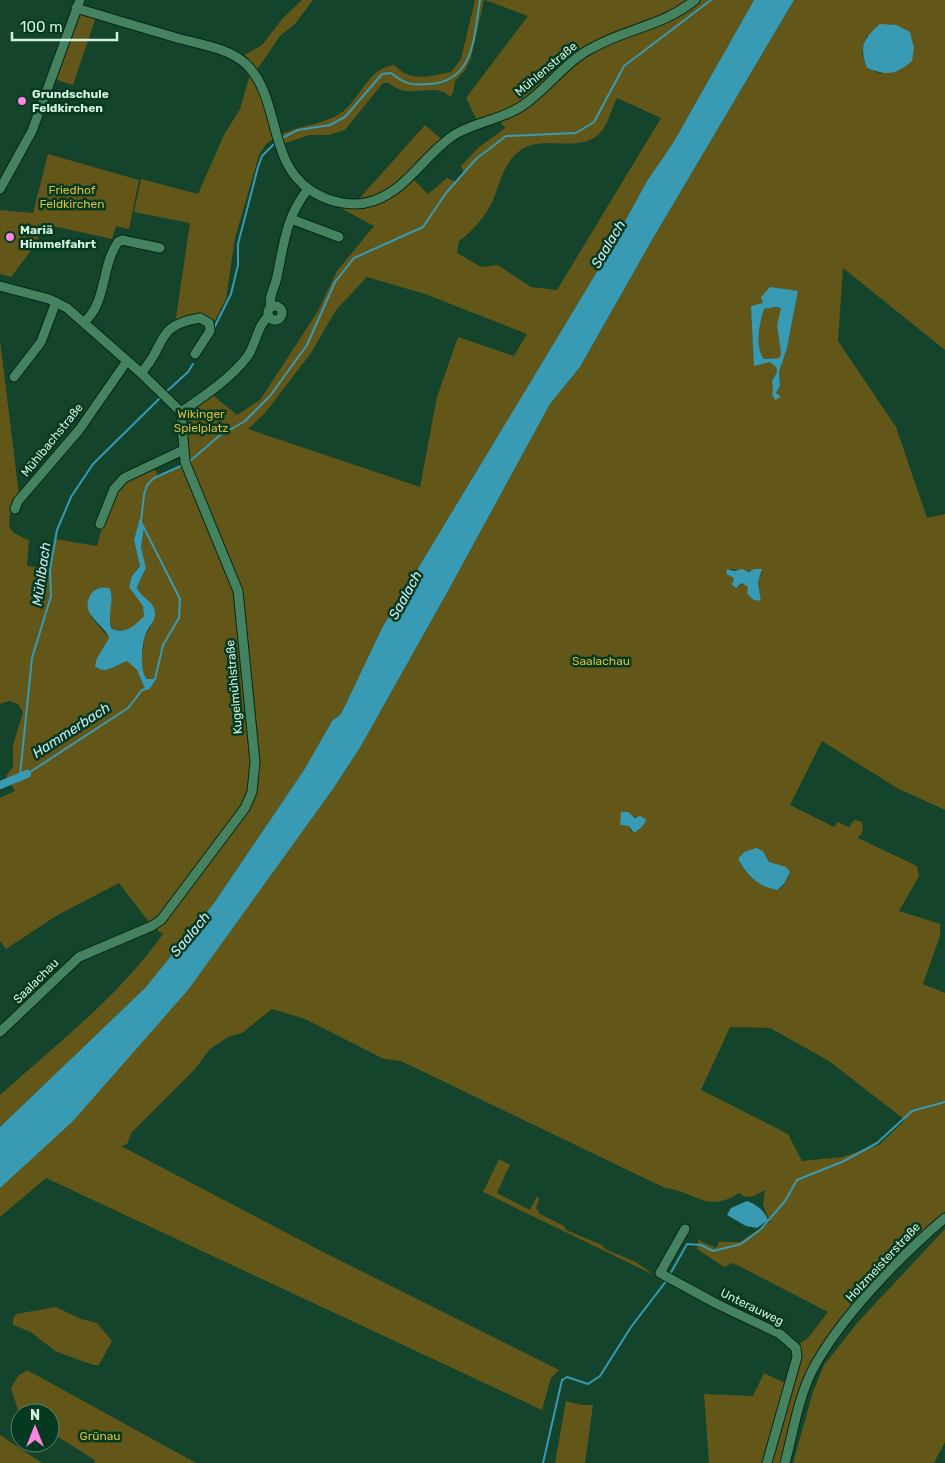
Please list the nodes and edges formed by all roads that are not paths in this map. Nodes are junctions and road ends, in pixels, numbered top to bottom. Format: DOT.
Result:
graph roads {
  1 [pos="696,0"];
  2 [pos="78,4"];
  3 [pos="308,188"];
  4 [pos="0,189"];
  5 [pos="291,218"];
  6 [pos="338,237"];
  7 [pos="160,248"];
  8 [pos="0,286"];
  9 [pos="56,302"];
  10 [pos="84,322"];
  11 [pos="195,354"];
  12 [pos="127,361"];
  13 [pos="141,373"];
  14 [pos="14,377"];
  15 [pos="181,412"];
  16 [pos="183,450"];
  17 [pos="15,509"];
  18 [pos="100,524"];
  19 [pos="91,950"];
  20 [pos="0,1032"];
  21 [pos="945,1218"];
  22 [pos="685,1229"];
  23 [pos="767,1463"];
  24 [pos="785,1463"];
  1 -- 3 [label="street, Mühlenstraße"];
  2 -- 3 [label="street, Mühlenstraße"];
  2 -- 4 [label="street"];
  3 -- 5 [label="street"];
  5 -- 6 [label="street"];
  5 -- 15 [label="street"];
  7 -- 10 [label="street"];
  8 -- 9 [label="street"];
  9 -- 10 [label="street"];
  9 -- 14 [label="street"];
  10 -- 12 [label="street"];
  11 -- 13 [label="street"];
  12 -- 13 [label="street"];
  12 -- 17 [label="street, Mühlbachstraße"];
  13 -- 15 [label="street"];
  15 -- 16 [label="street, Kugelmühlstraße"];
  16 -- 18 [label="street"];
  16 -- 19 [label="street, Kugelmühlstraße"];
  19 -- 20 [label="street, Saalachau"];
  21 -- 24 [label="street, Holzmeisterstraße"];
  22 -- 23 [label="street, Unterauweg"];
}
